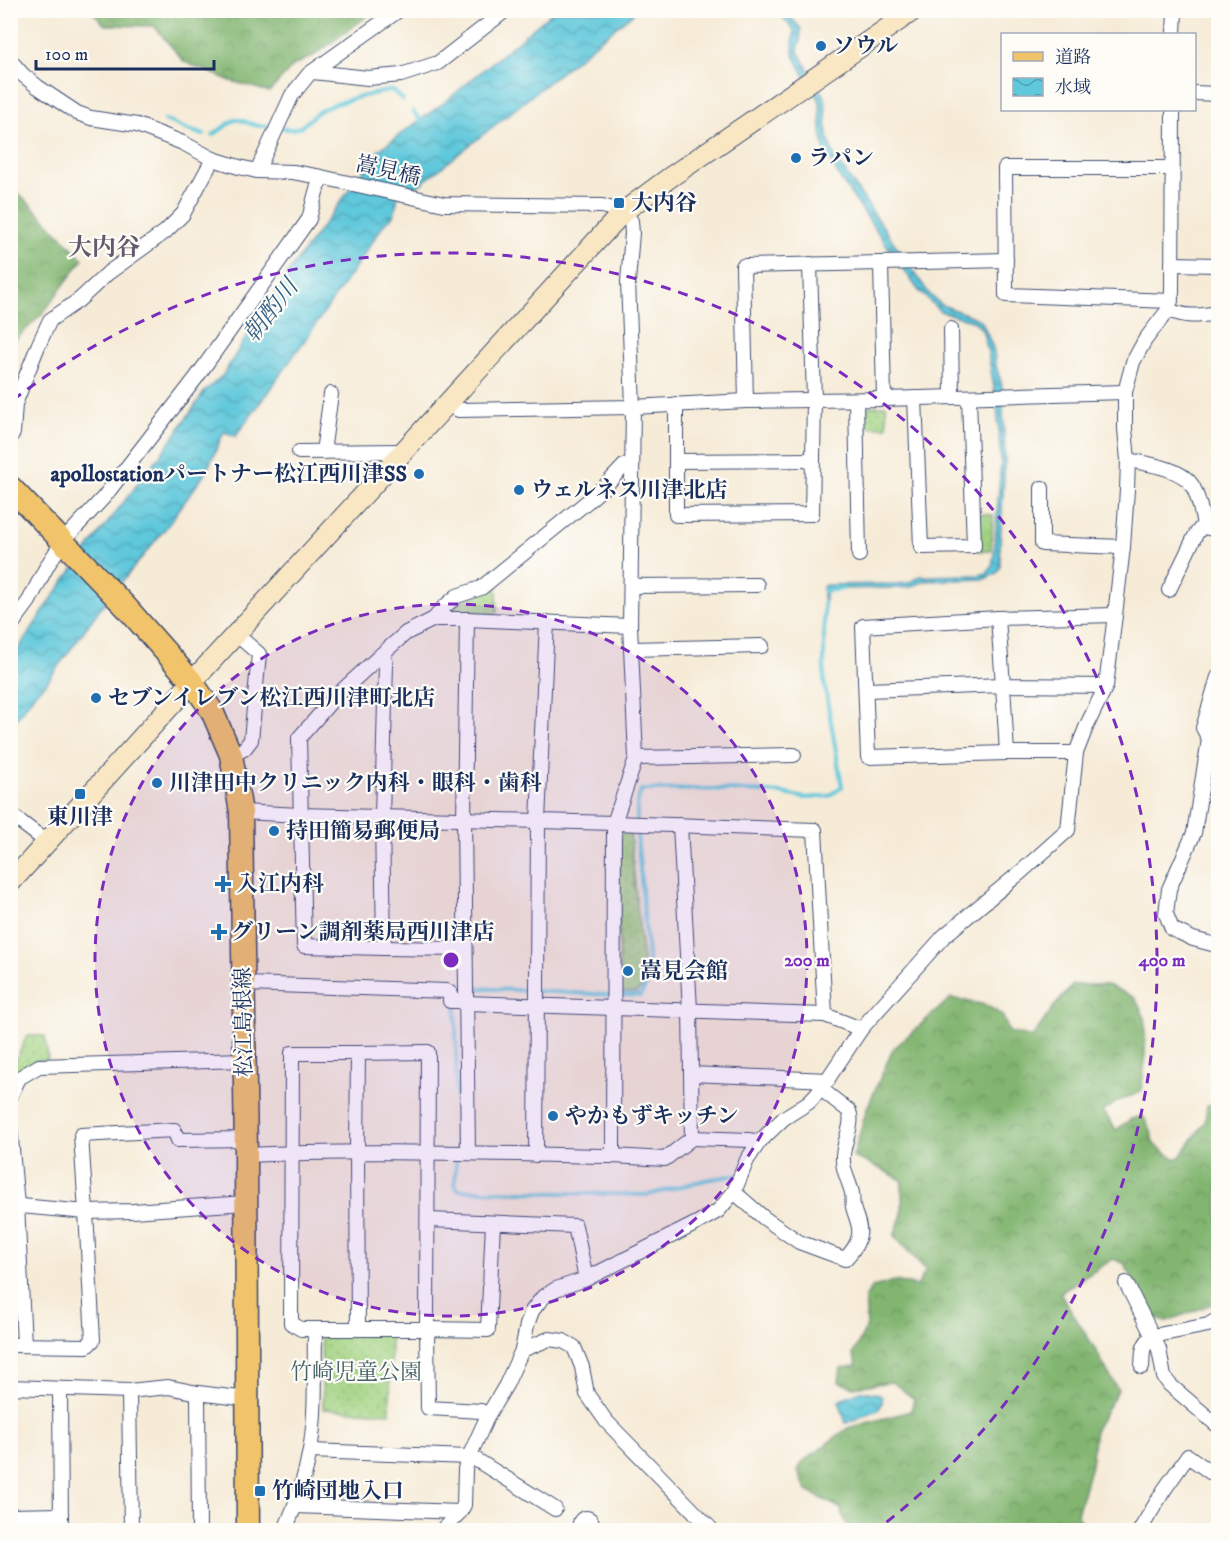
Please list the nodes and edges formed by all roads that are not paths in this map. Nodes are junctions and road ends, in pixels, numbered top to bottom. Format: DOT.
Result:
graph roads {
  1 [pos="399,10"];
  2 [pos="506,10"];
  3 [pos="1175,10"];
  4 [pos="911,11"];
  5 [pos="1174,33"];
  6 [pos="10,60"];
  7 [pos="313,72"];
  8 [pos="1196,93"];
  9 [pos="1218,94"];
  10 [pos="1173,111"];
  11 [pos="213,159"];
  12 [pos="1172,168"];
  13 [pos="257,171"];
  14 [pos="328,179"];
  15 [pos="623,212"];
  16 [pos="1006,260"];
  17 [pos="881,263"];
  18 [pos="810,264"];
  19 [pos="1172,264"];
  20 [pos="1218,264"];
  21 [pos="1169,306"];
  22 [pos="1218,313"];
  23 [pos="951,329"];
  24 [pos="1125,392"];
  25 [pos="331,394"];
  26 [pos="952,397"];
  27 [pos="969,397"];
  28 [pos="915,398"];
  29 [pos="884,399"];
  30 [pos="814,400"];
  31 [pos="856,400"];
  32 [pos="746,401"];
  33 [pos="676,404"];
  34 [pos="447,405"];
  35 [pos="633,406"];
  36 [pos="10,438"];
  37 [pos="404,451"];
  38 [pos="299,452"];
  39 [pos="322,452"];
  40 [pos="676,460"];
  41 [pos="813,460"];
  42 [pos="1128,460"];
  43 [pos="632,462"];
  44 [pos="10,487"];
  45 [pos="1042,488"];
  46 [pos="1204,524"];
  47 [pos="1218,530"];
  48 [pos="67,545"];
  49 [pos="1123,547"];
  50 [pos="859,555"];
  51 [pos="757,585"];
  52 [pos="631,586"];
  53 [pos="1169,590"];
  54 [pos="1115,615"];
  55 [pos="998,618"];
  56 [pos="434,619"];
  57 [pos="467,619"];
  58 [pos="547,622"];
  59 [pos="630,626"];
  60 [pos="10,627"];
  61 [pos="236,634"];
  62 [pos="762,646"];
  63 [pos="631,649"];
  64 [pos="382,654"];
  65 [pos="1218,677"];
  66 [pos="192,682"];
  67 [pos="1003,685"];
  68 [pos="1106,686"];
  69 [pos="867,690"];
  70 [pos="1214,739"];
  71 [pos="1007,753"];
  72 [pos="1076,753"];
  73 [pos="231,755"];
  74 [pos="794,755"];
  75 [pos="636,758"];
  76 [pos="241,812"];
  77 [pos="10,814"];
  78 [pos="300,815"];
  79 [pos="382,818"];
  80 [pos="464,820"];
  81 [pos="537,821"];
  82 [pos="614,823"];
  83 [pos="680,825"];
  84 [pos="47,842"];
  85 [pos="10,883"];
  86 [pos="1218,944"];
  87 [pos="384,948"];
  88 [pos="464,949"];
  89 [pos="244,984"];
  90 [pos="536,997"];
  91 [pos="463,998"];
  92 [pos="613,999"];
  93 [pos="690,1010"];
  94 [pos="825,1015"];
  95 [pos="861,1029"];
  96 [pos="358,1053"];
  97 [pos="244,1060"];
  98 [pos="691,1074"];
  99 [pos="825,1085"];
  100 [pos="10,1097"];
  101 [pos="10,1127"];
  102 [pos="692,1138"];
  103 [pos="759,1142"];
  104 [pos="246,1147"];
  105 [pos="357,1152"];
  106 [pos="291,1153"];
  107 [pos="427,1153"];
  108 [pos="468,1153"];
  109 [pos="536,1155"];
  110 [pos="613,1156"];
  111 [pos="734,1192"];
  112 [pos="246,1203"];
  113 [pos="14,1205"];
  114 [pos="86,1212"];
  115 [pos="429,1220"];
  116 [pos="493,1222"];
  117 [pos="586,1279"];
  118 [pos="1126,1282"];
  119 [pos="1218,1319"];
  120 [pos="315,1329"];
  121 [pos="358,1329"];
  122 [pos="427,1329"];
  123 [pos="1153,1336"];
  124 [pos="17,1344"];
  125 [pos="522,1350"];
  126 [pos="1142,1367"];
  127 [pos="10,1387"];
  128 [pos="60,1389"];
  129 [pos="129,1391"];
  130 [pos="198,1393"];
  131 [pos="247,1399"];
  132 [pos="1212,1413"];
  133 [pos="488,1415"];
  134 [pos="1218,1426"];
  135 [pos="310,1451"];
  136 [pos="469,1457"];
  137 [pos="1218,1464"];
  138 [pos="295,1506"];
  139 [pos="555,1509"];
  140 [pos="460,1512"];
  141 [pos="61,1515"];
  142 [pos="10,1516"];
  143 [pos="448,1529"];
  144 [pos="61,1530"];
  145 [pos="131,1530"];
  146 [pos="199,1530"];
  147 [pos="248,1530"];
  148 [pos="285,1530"];
  149 [pos="586,1530"];
  150 [pos="603,1530"];
  151 [pos="712,1530"];
  152 [pos="1140,1530"];
  1 -- 7 [label="street"];
  2 -- 7 [label="street"];
  3 -- 5 [label="street"];
  4 -- 15 [label="street"];
  6 -- 11 [label="street, 嵩見橋"];
  7 -- 13 [label="street"];
  8 -- 9 [label="street"];
  10 -- 12 [label="street"];
  11 -- 13 [label="street, 嵩見橋"];
  11 -- 36 [label="street"];
  12 -- 16 [label="street"];
  12 -- 19 [label="street"];
  13 -- 14 [label="street, 嵩見橋"];
  14 -- 15 [label="street, 嵩見橋"];
  14 -- 48 [label="street"];
  15 -- 34 [label="street"];
  15 -- 35 [label="street"];
  16 -- 17 [label="street"];
  16 -- 21 [label="street"];
  17 -- 18 [label="street"];
  17 -- 29 [label="street"];
  18 -- 30 [label="street"];
  18 -- 32 [label="street"];
  19 -- 20 [label="street"];
  19 -- 21 [label="street"];
  21 -- 22 [label="street"];
  21 -- 24 [label="street"];
  23 -- 26 [label="street"];
  24 -- 27 [label="street"];
  24 -- 42 [label="street"];
  25 -- 39 [label="street"];
  26 -- 27 [label="street"];
  26 -- 28 [label="street"];
  27 -- 28 [label="street"];
  28 -- 29 [label="street"];
  29 -- 31 [label="street"];
  30 -- 31 [label="street"];
  30 -- 32 [label="street"];
  30 -- 41 [label="street"];
  31 -- 50 [label="street"];
  32 -- 33 [label="street"];
  33 -- 35 [label="street"];
  33 -- 40 [label="street"];
  34 -- 35 [label="street"];
  34 -- 37 [label="street"];
  35 -- 43 [label="street"];
  37 -- 39 [label="street"];
  37 -- 61 [label="street"];
  38 -- 39 [label="street"];
  40 -- 41 [label="street"];
  40 -- 41 [label="street"];
  42 -- 46 [label="street"];
  42 -- 49 [label="street"];
  43 -- 52 [label="street"];
  43 -- 56 [label="street"];
  44 -- 48 [label="main road, 松江島根線"];
  45 -- 49 [label="street"];
  46 -- 47 [label="street"];
  46 -- 53 [label="street"];
  48 -- 60 [label="street"];
  48 -- 66 [label="main road, 松江島根線"];
  49 -- 54 [label="street"];
  51 -- 52 [label="street"];
  52 -- 59 [label="street"];
  54 -- 55 [label="street"];
  54 -- 68 [label="street"];
  55 -- 67 [label="street"];
  55 -- 69 [label="street"];
  56 -- 57 [label="street"];
  56 -- 64 [label="street"];
  57 -- 58 [label="street"];
  57 -- 80 [label="street"];
  58 -- 59 [label="street"];
  58 -- 81 [label="street"];
  59 -- 63 [label="street"];
  61 -- 66 [label="street"];
  61 -- 73 [label="street"];
  62 -- 63 [label="street"];
  63 -- 75 [label="street"];
  64 -- 78 [label="street"];
  64 -- 79 [label="street"];
  65 -- 70 [label="street"];
  66 -- 73 [label="main road, 松江島根線"];
  66 -- 84 [label="street"];
  67 -- 68 [label="street"];
  67 -- 69 [label="street"];
  67 -- 71 [label="street"];
  68 -- 72 [label="street"];
  69 -- 71 [label="street"];
  70 -- 86 [label="street"];
  71 -- 72 [label="street"];
  72 -- 95 [label="street"];
  73 -- 76 [label="main road, 松江島根線"];
  74 -- 75 [label="street"];
  75 -- 82 [label="street"];
  76 -- 78 [label="street"];
  76 -- 89 [label="main road, 松江島根線"];
  77 -- 84 [label="street"];
  78 -- 79 [label="street"];
  78 -- 87 [label="street"];
  79 -- 80 [label="street"];
  79 -- 87 [label="street"];
  80 -- 81 [label="street"];
  80 -- 88 [label="street"];
  81 -- 82 [label="street"];
  81 -- 90 [label="street"];
  82 -- 83 [label="street"];
  82 -- 92 [label="street"];
  83 -- 93 [label="street"];
  83 -- 94 [label="street"];
  84 -- 85 [label="street"];
  87 -- 88 [label="street"];
  88 -- 91 [label="street"];
  89 -- 91 [label="street"];
  89 -- 97 [label="main road, 松江島根線"];
  90 -- 91 [label="street"];
  90 -- 92 [label="street"];
  90 -- 109 [label="street"];
  91 -- 108 [label="street"];
  92 -- 93 [label="street"];
  92 -- 110 [label="street"];
  93 -- 94 [label="street"];
  93 -- 98 [label="street"];
  94 -- 95 [label="street"];
  95 -- 99 [label="street"];
  96 -- 105 [label="street"];
  96 -- 106 [label="street"];
  96 -- 107 [label="street"];
  97 -- 100 [label="street"];
  97 -- 104 [label="main road, 松江島根線"];
  98 -- 99 [label="street"];
  98 -- 102 [label="street"];
  99 -- 103 [label="street"];
  99 -- 111 [label="street"];
  101 -- 113 [label="street"];
  102 -- 103 [label="street"];
  102 -- 110 [label="street"];
  103 -- 111 [label="street"];
  104 -- 106 [label="street"];
  104 -- 112 [label="main road, 松江島根線"];
  104 -- 114 [label="street"];
  105 -- 106 [label="street"];
  105 -- 107 [label="street"];
  105 -- 121 [label="street"];
  106 -- 120 [label="street"];
  107 -- 108 [label="street"];
  107 -- 115 [label="street"];
  108 -- 109 [label="street"];
  109 -- 110 [label="street"];
  111 -- 117 [label="street"];
  112 -- 114 [label="street"];
  112 -- 131 [label="main road, 松江島根線"];
  113 -- 114 [label="street"];
  113 -- 124 [label="street"];
  114 -- 124 [label="street"];
  115 -- 116 [label="street"];
  115 -- 122 [label="street"];
  116 -- 117 [label="street"];
  116 -- 122 [label="street"];
  117 -- 125 [label="street"];
  118 -- 123 [label="street"];
  119 -- 123 [label="street"];
  120 -- 121 [label="street"];
  120 -- 135 [label="street"];
  121 -- 122 [label="street"];
  122 -- 133 [label="street"];
  123 -- 126 [label="street"];
  123 -- 132 [label="street"];
  125 -- 133 [label="street"];
  125 -- 151 [label="street"];
  127 -- 128 [label="street"];
  128 -- 129 [label="street"];
  128 -- 141 [label="street"];
  129 -- 130 [label="street"];
  129 -- 145 [label="street"];
  130 -- 131 [label="street"];
  130 -- 146 [label="street"];
  131 -- 147 [label="main road, 松江島根線"];
  132 -- 134 [label="street"];
  133 -- 136 [label="street"];
  135 -- 136 [label="street"];
  135 -- 138 [label="street"];
  136 -- 139 [label="street"];
  136 -- 140 [label="street"];
  137 -- 152 [label="street"];
  138 -- 140 [label="street"];
  138 -- 148 [label="street"];
  140 -- 143 [label="street"];
  141 -- 142 [label="street"];
  141 -- 144 [label="street"];
  149 -- 150 [label="street"];
}
